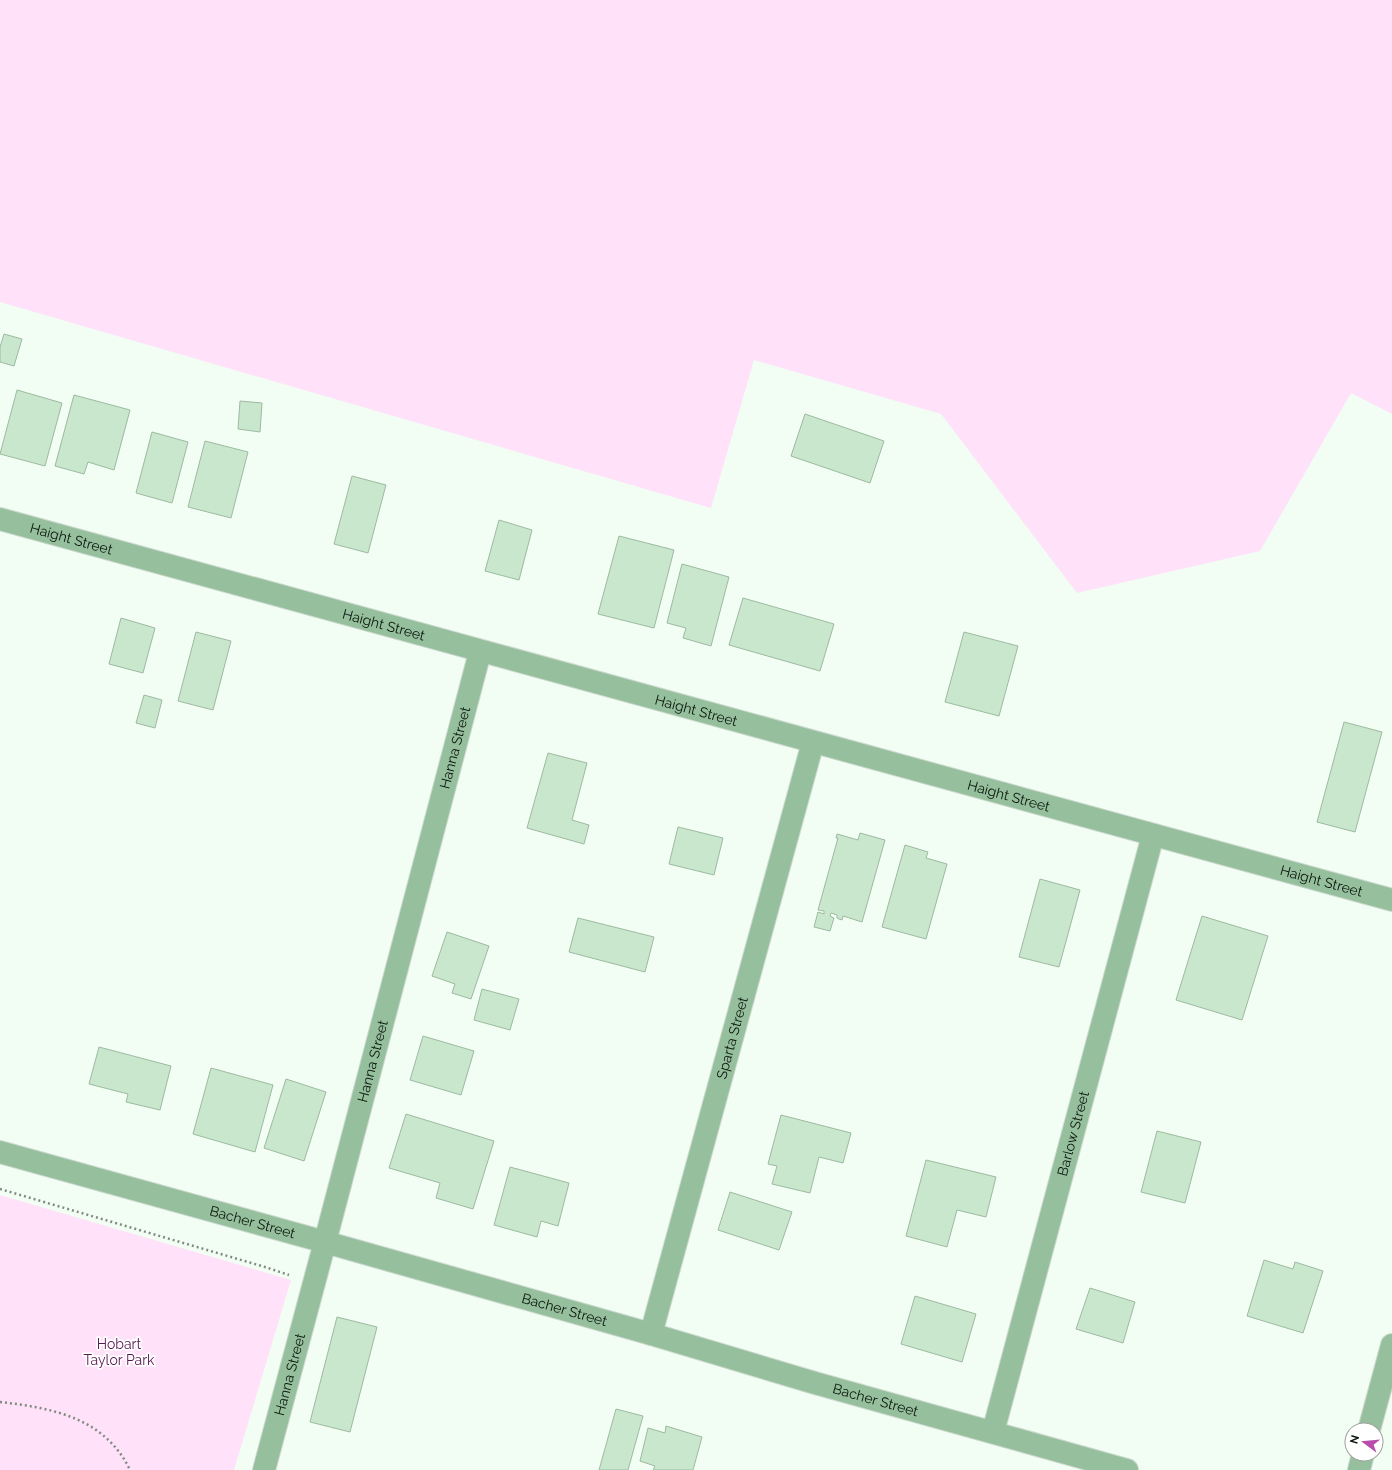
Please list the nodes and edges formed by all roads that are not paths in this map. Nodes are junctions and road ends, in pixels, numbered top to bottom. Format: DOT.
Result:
graph roads {
  1 [pos="0,520"];
  2 [pos="480,652"];
  3 [pos="813,742"];
  4 [pos="1153,835"];
  5 [pos="1392,900"];
  6 [pos="0,1152"];
  7 [pos="326,1242"];
  8 [pos="651,1334"];
  9 [pos="1392,1345"];
  10 [pos="1371,1422"];
  11 [pos="993,1432"];
  12 [pos="264,1470"];
  13 [pos="1127,1470"];
  1 -- 2 [label="street, Haight Street"];
  2 -- 3 [label="street, Haight Street"];
  2 -- 7 [label="street, Hanna Street"];
  3 -- 4 [label="street, Haight Street"];
  3 -- 8 [label="street, Sparta Street"];
  4 -- 5 [label="street, Haight Street"];
  4 -- 11 [label="street, Barlow Street"];
  6 -- 7 [label="street, Bacher Street"];
  7 -- 8 [label="street, Bacher Street"];
  7 -- 12 [label="street, Hanna Street"];
  8 -- 11 [label="street, Bacher Street"];
  9 -- 10 [label="street"];
  11 -- 13 [label="street, Bacher Street"];
}
